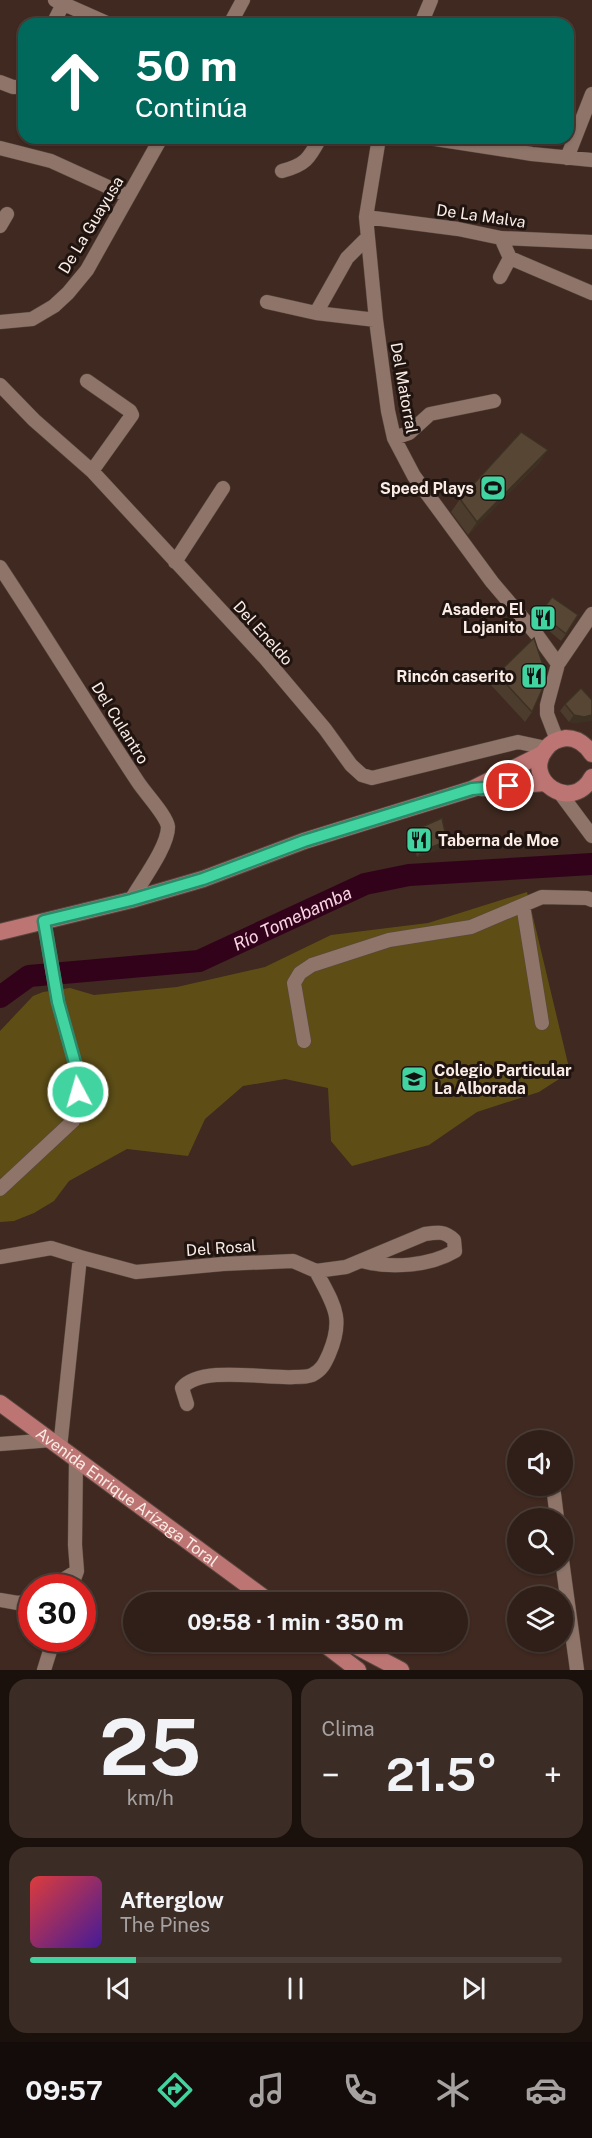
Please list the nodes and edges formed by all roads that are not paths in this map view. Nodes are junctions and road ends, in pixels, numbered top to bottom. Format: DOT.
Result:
graph roads {
  1 [pos="243,0"];
  2 [pos="431,0"];
  3 [pos="59,2"];
  4 [pos="55,18"];
  5 [pos="95,18"];
  6 [pos="233,18"];
  7 [pos="424,18"];
  8 [pos="0,82"];
  9 [pos="18,87"];
  10 [pos="592,94"];
  11 [pos="574,140"];
  12 [pos="158,144"];
  13 [pos="317,144"];
  14 [pos="378,144"];
  15 [pos="468,144"];
  16 [pos="572,144"];
  17 [pos="0,148"];
  18 [pos="567,158"];
  19 [pos="592,160"];
  20 [pos="282,171"];
  21 [pos="128,196"];
  22 [pos="366,217"];
  23 [pos="368,237"];
  24 [pos="501,238"];
  25 [pos="592,242"];
  26 [pos="510,258"];
  27 [pos="500,277"];
  28 [pos="592,293"];
  29 [pos="267,302"];
  30 [pos="316,313"];
  31 [pos="376,321"];
  32 [pos="0,322"];
  33 [pos="87,381"];
  34 [pos="0,385"];
  35 [pos="494,401"];
  36 [pos="394,438"];
  37 [pos="92,471"];
  38 [pos="223,488"];
  39 [pos="174,562"];
  40 [pos="0,567"];
  41 [pos="592,614"];
  42 [pos="558,664"];
  43 [pos="589,745"];
  44 [pos="548,747"];
  45 [pos="592,777"];
  46 [pos="545,783"];
  47 [pos="472,789"];
  48 [pos="560,793"];
  49 [pos="592,836"];
  50 [pos="131,900"];
  51 [pos="592,900"];
  52 [pos="523,905"];
  53 [pos="44,921"];
  54 [pos="0,932"];
  55 [pos="542,1023"];
  56 [pos="304,1041"];
  57 [pos="0,1189"];
  58 [pos="0,1257"];
  59 [pos="80,1257"];
  60 [pos="362,1261"];
  61 [pos="316,1271"];
  62 [pos="0,1403"];
  63 [pos="187,1404"];
  64 [pos="0,1444"];
  65 [pos="56,1444"];
  66 [pos="76,1459"];
  67 [pos="76,1571"];
  68 [pos="72,1574"];
  69 [pos="75,1574"];
  70 [pos="564,1574"];
  71 [pos="253,1589"];
  72 [pos="257,1592"];
  73 [pos="258,1592"];
  74 [pos="0,1600"];
  75 [pos="18,1602"];
  76 [pos="50,1652"];
  77 [pos="334,1652"];
  78 [pos="367,1652"];
  79 [pos="44,1670"];
  80 [pos="358,1670"];
  81 [pos="401,1670"];
  82 [pos="577,1670"];
  1 -- 6 [label="street"];
  2 -- 7 [label="street"];
  3 -- 4 [label="street"];
  3 -- 5 [label="street"];
  8 -- 9 [label="street"];
  10 -- 11 [label="street"];
  12 -- 21 [label="street, De La Guayusa"];
  13 -- 20 [label="street"];
  14 -- 22 [label="street, Del Matorral"];
  15 -- 18 [label="street"];
  16 -- 18 [label="street"];
  17 -- 21 [label="street"];
  18 -- 19 [label="street"];
  21 -- 32 [label="street, De La Guayusa"];
  22 -- 23 [label="street, Del Matorral"];
  22 -- 24 [label="street, De La Malva"];
  23 -- 30 [label="street"];
  23 -- 31 [label="street, Del Matorral"];
  24 -- 25 [label="street, De La Malva"];
  24 -- 26 [label="street"];
  26 -- 27 [label="street"];
  26 -- 28 [label="street"];
  29 -- 30 [label="street"];
  30 -- 31 [label="street"];
  31 -- 36 [label="street, Del Matorral"];
  33 -- 37 [label="street"];
  34 -- 37 [label="street, Del Eneldo"];
  35 -- 36 [label="street"];
  36 -- 42 [label="street, Del Matorral"];
  37 -- 39 [label="street, Del Eneldo"];
  38 -- 39 [label="street"];
  39 -- 44 [label="street, Del Eneldo"];
  40 -- 50 [label="street, Del Culantro"];
  41 -- 42 [label="street"];
  42 -- 44 [label="street"];
  43 -- 44 [label="main road"];
  44 -- 46 [label="main road"];
  44 -- 47 [label="main road"];
  45 -- 48 [label="main road"];
  46 -- 47 [label="main road"];
  46 -- 48 [label="main road"];
  47 -- 50 [label="main road"];
  48 -- 49 [label="street"];
  50 -- 53 [label="main road"];
  51 -- 52 [label="street"];
  52 -- 55 [label="street"];
  52 -- 56 [label="street"];
  53 -- 54 [label="main road"];
  53 -- 57 [label="street"];
  58 -- 59 [label="street, Del Rosal"];
  59 -- 61 [label="street, Del Rosal"];
  59 -- 65 [label="street"];
  60 -- 60 [label="street, Del Rosal"];
  60 -- 61 [label="street, Del Rosal"];
  61 -- 63 [label="street"];
  62 -- 65 [label="main road, Avenida Enrique Arízaga Toral"];
  64 -- 65 [label="street"];
  65 -- 66 [label="main road, Avenida Enrique Arízaga Toral"];
  66 -- 67 [label="street"];
  66 -- 71 [label="main road, Avenida Enrique Arízaga Toral"];
  67 -- 68 [label="street"];
  67 -- 69 [label="street"];
  70 -- 82 [label="street"];
  71 -- 72 [label="main road, Avenida Enrique Arízaga Toral"];
  71 -- 73 [label="main road, Avenida Enrique Arízaga Toral"];
  74 -- 75 [label="street"];
  76 -- 79 [label="street"];
  77 -- 80 [label="main road"];
  78 -- 81 [label="main road"];
}
